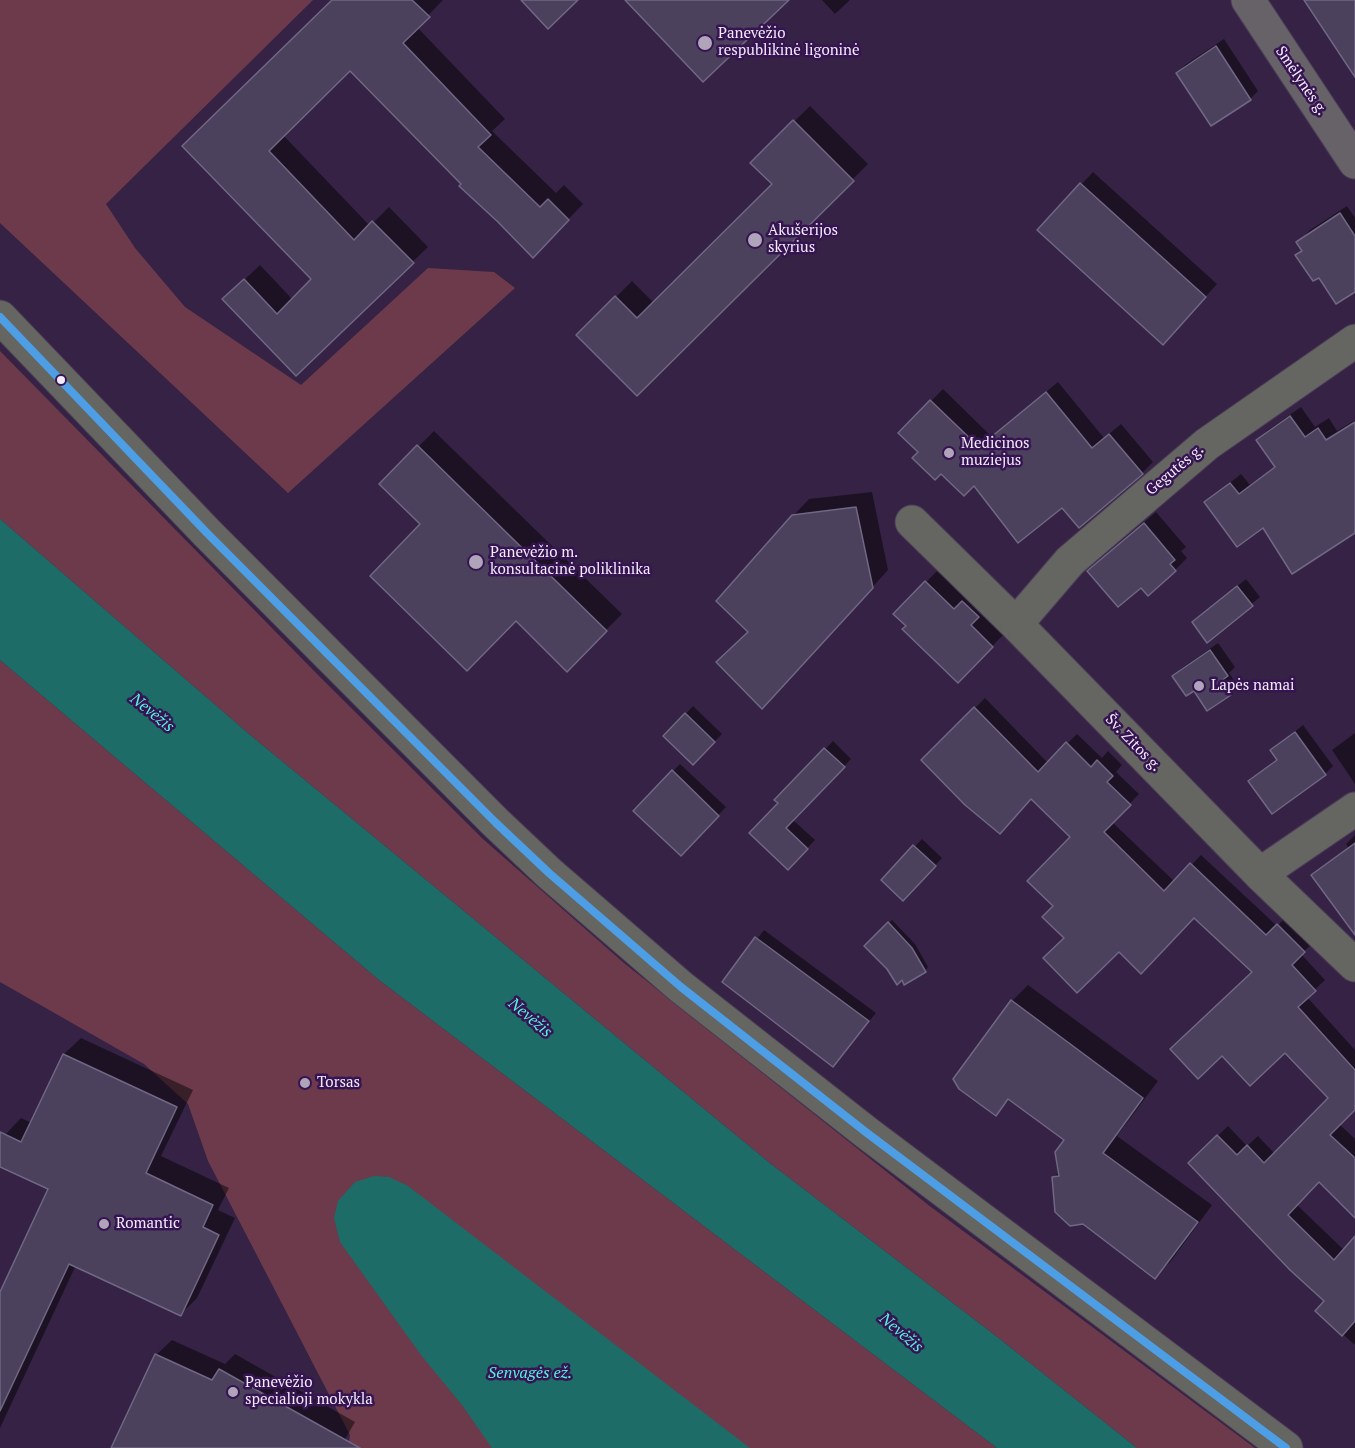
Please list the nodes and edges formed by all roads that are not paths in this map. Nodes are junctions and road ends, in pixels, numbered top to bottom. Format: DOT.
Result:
graph roads {
  1 [pos="1251,1"];
  2 [pos="1355,162"];
  3 [pos="0,316"];
  4 [pos="1355,341"];
  5 [pos="912,522"];
  6 [pos="1016,624"];
  7 [pos="1355,809"];
  8 [pos="1260,874"];
  9 [pos="1355,964"];
  10 [pos="1286,1448"];
  1 -- 2 [label="highway, Smėlynės g."];
  3 -- 10 [label="street"];
  4 -- 6 [label="street, Gegutės g."];
  5 -- 6 [label="street, Šv. Zitos g."];
  6 -- 8 [label="street, Šv. Zitos g."];
  7 -- 8 [label="street"];
  8 -- 9 [label="street, Šv. Zitos g."];
}
